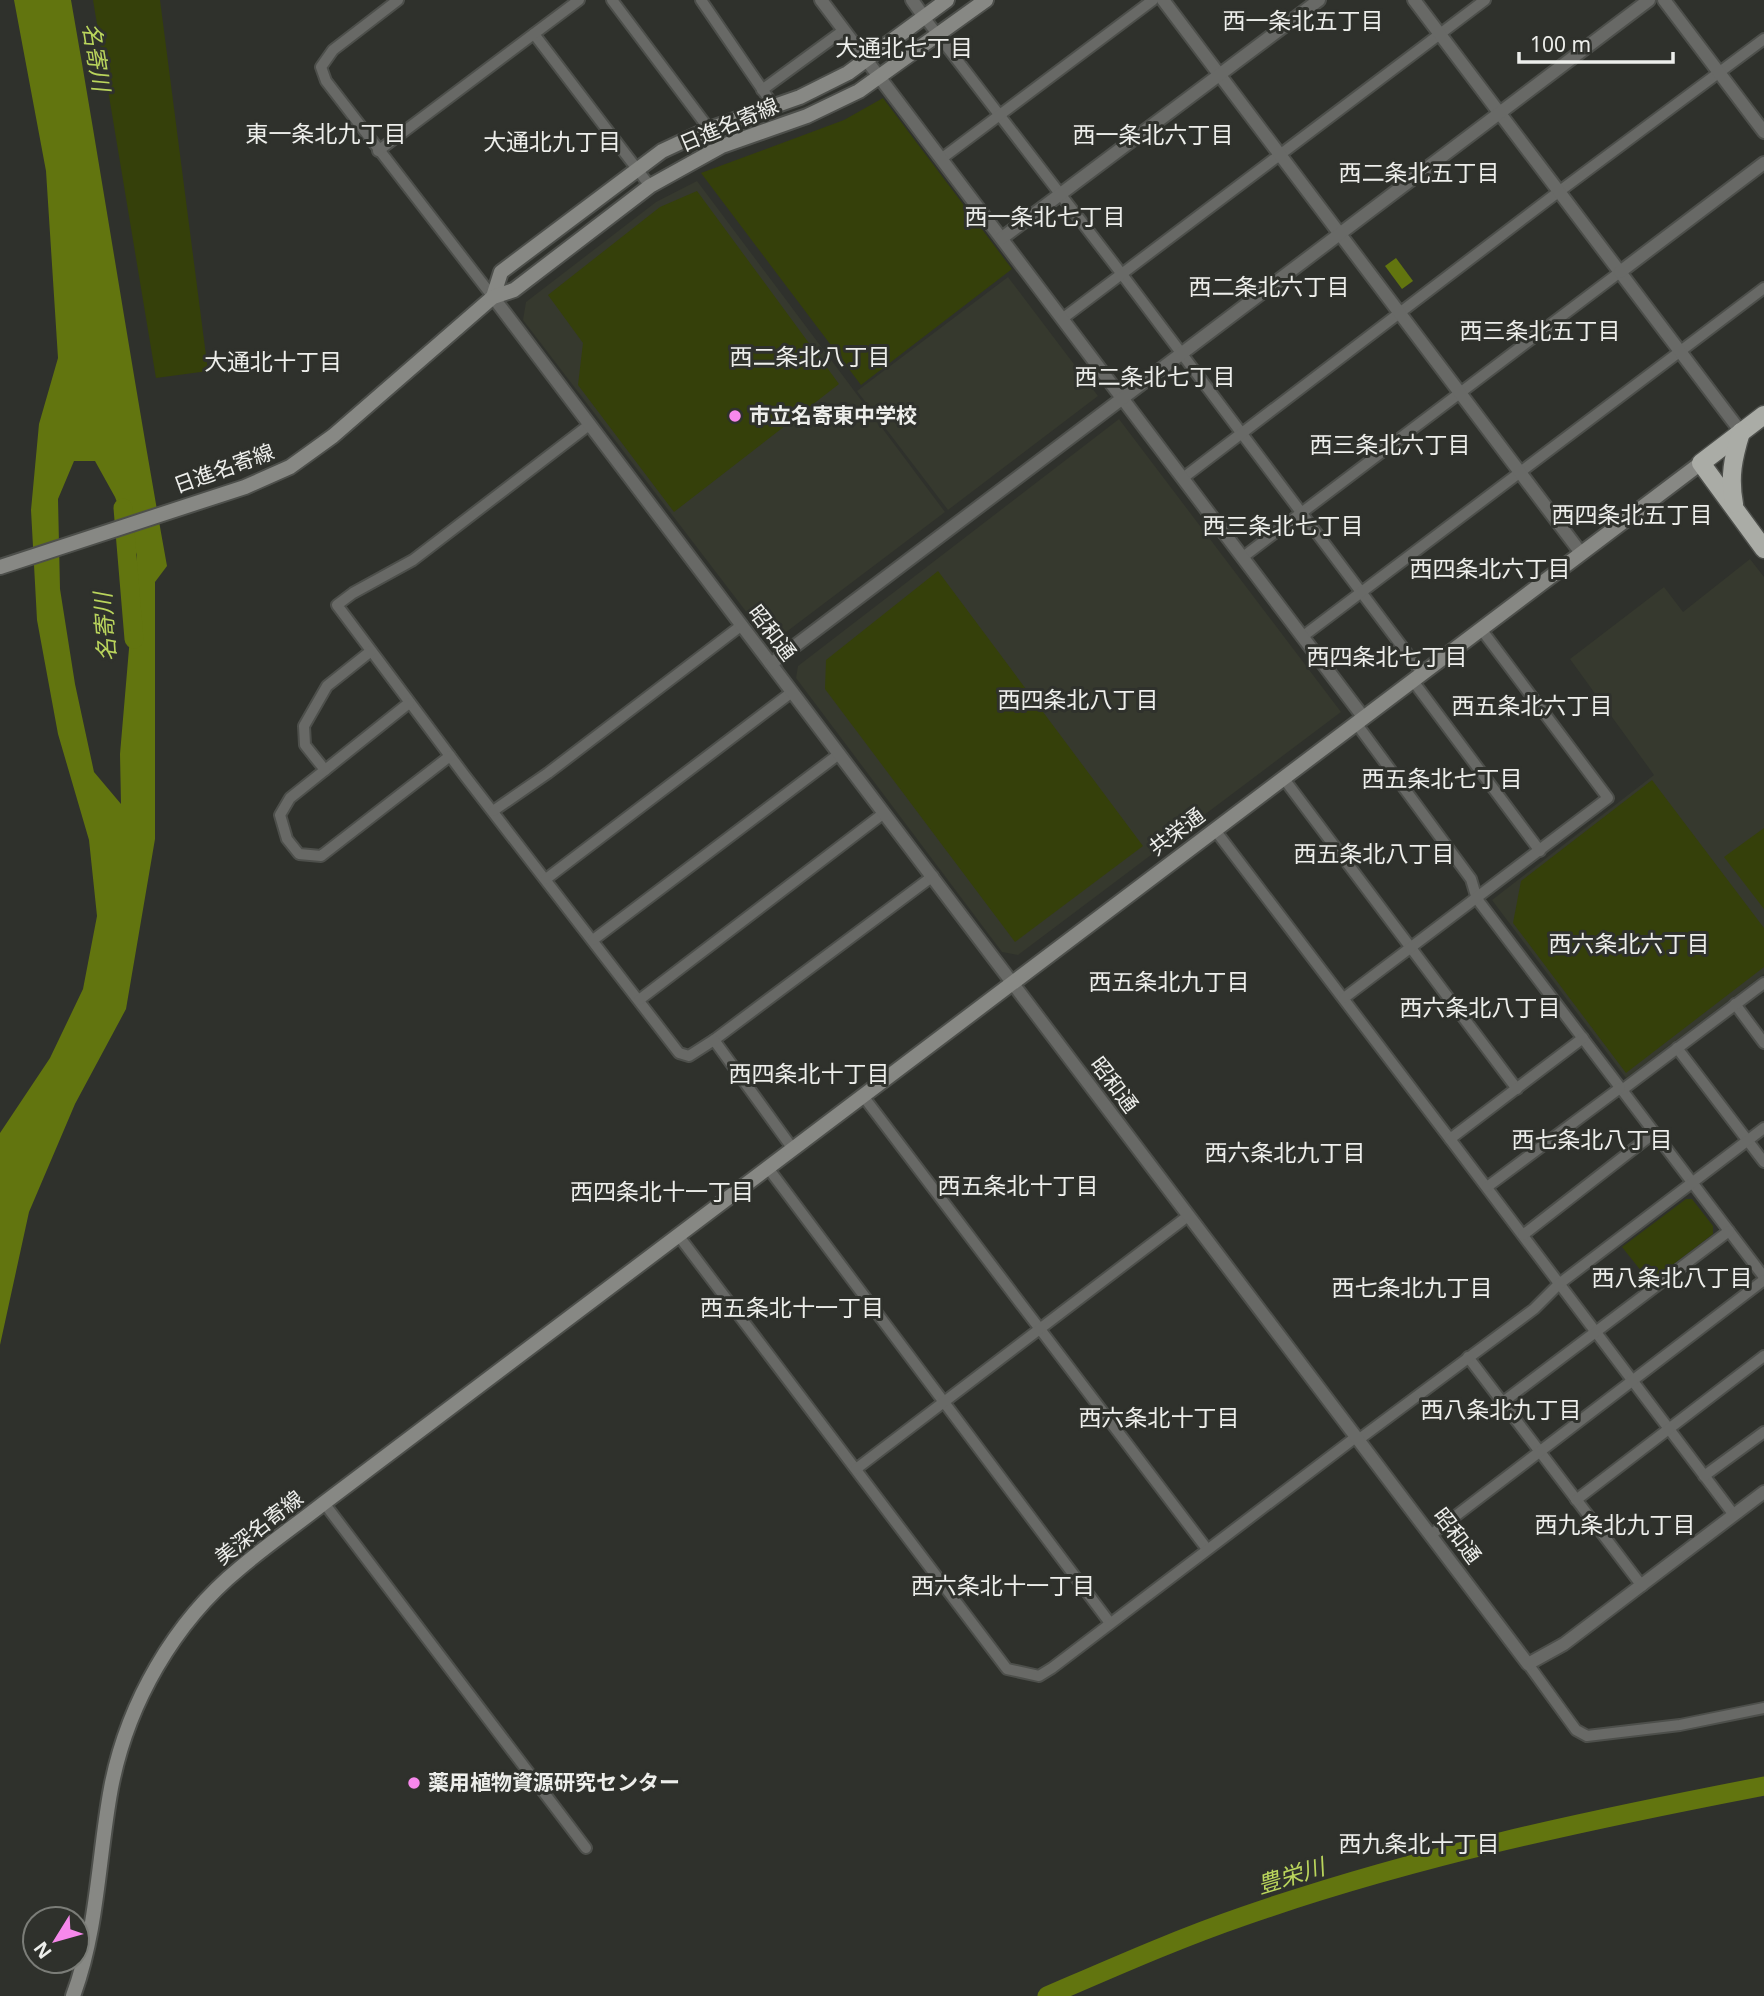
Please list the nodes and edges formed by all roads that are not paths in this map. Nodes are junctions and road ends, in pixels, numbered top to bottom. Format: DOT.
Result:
graph roads {
  1 [pos="398,0"];
  2 [pos="579,0"];
  3 [pos="612,0"];
  4 [pos="701,0"];
  5 [pos="821,0"];
  6 [pos="912,0"];
  7 [pos="947,0"];
  8 [pos="986,0"];
  9 [pos="1153,0"];
  10 [pos="1163,0"];
  11 [pos="1319,0"];
  12 [pos="1414,0"];
  13 [pos="1485,0"];
  14 [pos="1649,0"];
  15 [pos="1664,0"];
  16 [pos="385,4"];
  17 [pos="924,17"];
  18 [pos="844,30"];
  19 [pos="534,34"];
  20 [pos="1440,34"];
  21 [pos="939,36"];
  22 [pos="1764,39"];
  23 [pos="867,60"];
  24 [pos="1720,73"];
  25 [pos="1219,75"];
  26 [pos="880,78"];
  27 [pos="762,90"];
  28 [pos="773,105"];
  29 [pos="1500,113"];
  30 [pos="1000,115"];
  31 [pos="709,128"];
  32 [pos="1764,132"];
  33 [pos="722,146"];
  34 [pos="378,151"];
  35 [pos="1280,154"];
  36 [pos="941,159"];
  37 [pos="1764,163"];
  38 [pos="638,169"];
  39 [pos="650,186"];
  40 [pos="1559,191"];
  41 [pos="1060,194"];
  42 [pos="1340,233"];
  43 [pos="1002,238"];
  44 [pos="1620,272"];
  45 [pos="1121,273"];
  46 [pos="1764,288"];
  47 [pos="494,297"];
  48 [pos="1400,312"];
  49 [pos="1062,319"];
  50 [pos="1680,351"];
  51 [pos="1181,354"];
  52 [pos="1460,392"];
  53 [pos="1122,399"];
  54 [pos="1764,415"];
  55 [pos="589,425"];
  56 [pos="1741,432"];
  57 [pos="1242,434"];
  58 [pos="1701,463"];
  59 [pos="1521,473"];
  60 [pos="1183,478"];
  61 [pos="1734,508"];
  62 [pos="1301,514"];
  63 [pos="1763,546"];
  64 [pos="1581,553"];
  65 [pos="1242,557"];
  66 [pos="0,566"];
  67 [pos="1360,592"];
  68 [pos="742,625"];
  69 [pos="1481,629"];
  70 [pos="1302,637"];
  71 [pos="371,651"];
  72 [pos="771,664"];
  73 [pos="1417,677"];
  74 [pos="792,692"];
  75 [pos="409,703"];
  76 [pos="1360,721"];
  77 [pos="839,754"];
  78 [pos="450,756"];
  79 [pos="325,770"];
  80 [pos="1284,779"];
  81 [pos="493,811"];
  82 [pos="884,813"];
  83 [pos="1215,830"];
  84 [pos="1540,851"];
  85 [pos="933,876"];
  86 [pos="546,879"];
  87 [pos="1477,899"];
  88 [pos="593,940"];
  89 [pos="1410,948"];
  90 [pos="1012,983"];
  91 [pos="1764,983"];
  92 [pos="1344,998"];
  93 [pos="639,1000"];
  94 [pos="1735,1004"];
  95 [pos="1583,1038"];
  96 [pos="714,1040"];
  97 [pos="1764,1043"];
  98 [pos="1677,1048"];
  99 [pos="1517,1088"];
  100 [pos="1621,1089"];
  101 [pos="863,1096"];
  102 [pos="1764,1128"];
  103 [pos="1654,1133"];
  104 [pos="1450,1139"];
  105 [pos="1748,1141"];
  106 [pos="793,1149"];
  107 [pos="1764,1162"];
  108 [pos="768,1168"];
  109 [pos="1693,1184"];
  110 [pos="1487,1187"];
  111 [pos="1188,1216"];
  112 [pos="1729,1231"];
  113 [pos="678,1234"];
  114 [pos="1523,1236"];
  115 [pos="1764,1279"];
  116 [pos="1559,1284"];
  117 [pos="1041,1329"];
  118 [pos="1596,1332"];
  119 [pos="1764,1356"];
  120 [pos="1468,1357"];
  121 [pos="1632,1380"];
  122 [pos="1503,1402"];
  123 [pos="944,1403"];
  124 [pos="1668,1428"];
  125 [pos="1764,1432"];
  126 [pos="1357,1439"];
  127 [pos="1540,1451"];
  128 [pos="856,1469"];
  129 [pos="1704,1476"];
  130 [pos="1764,1492"];
  131 [pos="1576,1500"];
  132 [pos="324,1503"];
  133 [pos="1734,1515"];
  134 [pos="1432,1534"];
  135 [pos="1207,1549"];
  136 [pos="1642,1586"];
  137 [pos="1111,1623"];
  138 [pos="1528,1664"];
  139 [pos="1764,1708"];
  140 [pos="586,1848"];
  141 [pos="73,1996"];
  1 -- 16 [label="street"];
  2 -- 19 [label="street"];
  3 -- 31 [label="street"];
  4 -- 27 [label="street"];
  5 -- 18 [label="street"];
  6 -- 17 [label="street"];
  7 -- 17 [label="main road, 日進名寄線"];
  8 -- 21 [label="main road, 日進名寄線"];
  9 -- 30 [label="street"];
  10 -- 25 [label="street"];
  11 -- 25 [label="street"];
  12 -- 20 [label="street"];
  13 -- 20 [label="street"];
  14 -- 29 [label="street"];
  15 -- 24 [label="street"];
  16 -- 34 [label="street"];
  17 -- 21 [label="street"];
  17 -- 23 [label="main road, 日進名寄線"];
  18 -- 23 [label="street"];
  18 -- 27 [label="street"];
  19 -- 34 [label="street"];
  19 -- 38 [label="street"];
  20 -- 29 [label="street"];
  20 -- 35 [label="street"];
  21 -- 26 [label="main road, 日進名寄線"];
  21 -- 30 [label="street"];
  22 -- 24 [label="street"];
  23 -- 26 [label="street"];
  23 -- 28 [label="main road, 日進名寄線"];
  24 -- 32 [label="street"];
  24 -- 40 [label="street"];
  25 -- 35 [label="street"];
  25 -- 41 [label="street"];
  26 -- 33 [label="main road, 日進名寄線"];
  26 -- 36 [label="street"];
  27 -- 28 [label="street"];
  28 -- 31 [label="main road, 日進名寄線"];
  29 -- 40 [label="street"];
  29 -- 42 [label="street"];
  30 -- 36 [label="street"];
  30 -- 41 [label="street"];
  31 -- 33 [label="street"];
  31 -- 38 [label="main road, 日進名寄線"];
  33 -- 39 [label="main road, 日進名寄線"];
  34 -- 47 [label="street"];
  35 -- 42 [label="street"];
  35 -- 45 [label="street"];
  36 -- 43 [label="street"];
  37 -- 44 [label="street"];
  38 -- 39 [label="street"];
  38 -- 47 [label="main road, 日進名寄線"];
  39 -- 47 [label="main road, 日進名寄線"];
  40 -- 44 [label="street"];
  40 -- 48 [label="street"];
  41 -- 43 [label="street"];
  41 -- 45 [label="street"];
  42 -- 48 [label="street"];
  42 -- 51 [label="street"];
  43 -- 49 [label="street"];
  44 -- 50 [label="street"];
  44 -- 52 [label="street"];
  45 -- 49 [label="street"];
  45 -- 51 [label="street"];
  46 -- 50 [label="street"];
  47 -- 55 [label="street, 昭和通"];
  47 -- 66 [label="main road, 日進名寄線"];
  48 -- 52 [label="street"];
  48 -- 57 [label="street"];
  49 -- 53 [label="street"];
  50 -- 56 [label="street"];
  50 -- 59 [label="street"];
  51 -- 53 [label="street"];
  51 -- 57 [label="street"];
  52 -- 59 [label="street"];
  52 -- 62 [label="street"];
  53 -- 60 [label="street"];
  53 -- 72 [label="street"];
  54 -- 56 [label="highway"];
  55 -- 68 [label="street, 昭和通"];
  55 -- 71 [label="street"];
  56 -- 58 [label="highway"];
  56 -- 61 [label="highway"];
  57 -- 60 [label="street"];
  57 -- 62 [label="street"];
  58 -- 61 [label="highway"];
  58 -- 64 [label="main road, 共栄通"];
  59 -- 64 [label="street"];
  59 -- 67 [label="street"];
  60 -- 65 [label="street"];
  61 -- 63 [label="highway"];
  62 -- 65 [label="street"];
  62 -- 67 [label="street"];
  64 -- 69 [label="main road, 共栄通"];
  65 -- 70 [label="street"];
  67 -- 70 [label="street"];
  67 -- 73 [label="street"];
  68 -- 72 [label="street, 昭和通"];
  68 -- 81 [label="street"];
  69 -- 73 [label="main road, 共栄通"];
  69 -- 84 [label="street"];
  70 -- 76 [label="street"];
  71 -- 75 [label="street"];
  71 -- 79 [label="street"];
  72 -- 74 [label="street, 昭和通"];
  73 -- 76 [label="main road, 共栄通"];
  73 -- 84 [label="street"];
  74 -- 77 [label="street, 昭和通"];
  74 -- 86 [label="street"];
  75 -- 78 [label="street"];
  75 -- 79 [label="street"];
  76 -- 80 [label="main road, 共栄通"];
  76 -- 87 [label="street"];
  77 -- 82 [label="street, 昭和通"];
  77 -- 88 [label="street"];
  78 -- 79 [label="street"];
  78 -- 81 [label="street"];
  80 -- 83 [label="main road, 共栄通"];
  80 -- 89 [label="street"];
  81 -- 86 [label="street"];
  82 -- 85 [label="street, 昭和通"];
  82 -- 93 [label="street"];
  83 -- 90 [label="main road, 共栄通"];
  83 -- 92 [label="street"];
  84 -- 87 [label="street"];
  85 -- 90 [label="street, 昭和通"];
  85 -- 96 [label="street"];
  86 -- 88 [label="street"];
  87 -- 89 [label="street"];
  87 -- 95 [label="street"];
  88 -- 93 [label="street"];
  89 -- 92 [label="street"];
  89 -- 99 [label="street"];
  90 -- 101 [label="main road, 共栄通"];
  90 -- 111 [label="street, 昭和通"];
  91 -- 94 [label="street"];
  92 -- 104 [label="street"];
  93 -- 96 [label="street"];
  94 -- 97 [label="street"];
  94 -- 98 [label="street"];
  95 -- 99 [label="street"];
  95 -- 100 [label="street"];
  96 -- 106 [label="street"];
  98 -- 100 [label="street"];
  98 -- 105 [label="street"];
  99 -- 104 [label="street"];
  100 -- 103 [label="street"];
  100 -- 110 [label="street"];
  101 -- 106 [label="main road, 共栄通"];
  101 -- 117 [label="street"];
  102 -- 105 [label="street"];
  103 -- 109 [label="street"];
  103 -- 114 [label="street"];
  104 -- 110 [label="street"];
  105 -- 107 [label="street"];
  105 -- 109 [label="street"];
  106 -- 108 [label="main road, 共栄通"];
  108 -- 113 [label="main road, 共栄通"];
  108 -- 123 [label="street"];
  109 -- 112 [label="street"];
  109 -- 116 [label="street"];
  110 -- 114 [label="street"];
  111 -- 117 [label="street"];
  111 -- 126 [label="street, 昭和通"];
  112 -- 115 [label="street"];
  112 -- 118 [label="street"];
  113 -- 128 [label="street"];
  113 -- 132 [label="main road, 美深名寄線"];
  114 -- 116 [label="street"];
  115 -- 121 [label="street"];
  116 -- 118 [label="street"];
  116 -- 120 [label="street"];
  117 -- 123 [label="street"];
  117 -- 135 [label="street"];
  118 -- 121 [label="street"];
  118 -- 122 [label="street"];
  119 -- 124 [label="street"];
  120 -- 122 [label="street"];
  120 -- 126 [label="street"];
  121 -- 124 [label="street"];
  121 -- 127 [label="street"];
  122 -- 127 [label="street"];
  123 -- 128 [label="street"];
  123 -- 137 [label="street"];
  124 -- 129 [label="street"];
  124 -- 131 [label="street"];
  125 -- 129 [label="street"];
  126 -- 134 [label="street, 昭和通"];
  126 -- 135 [label="street"];
  127 -- 131 [label="street"];
  127 -- 134 [label="street"];
  128 -- 137 [label="street"];
  129 -- 133 [label="street"];
  130 -- 133 [label="street"];
  131 -- 136 [label="street"];
  132 -- 140 [label="street"];
  132 -- 141 [label="main road, 美深名寄線"];
  133 -- 136 [label="street"];
  134 -- 138 [label="street, 昭和通"];
  135 -- 137 [label="street"];
  136 -- 138 [label="street"];
  138 -- 139 [label="street"];
}
